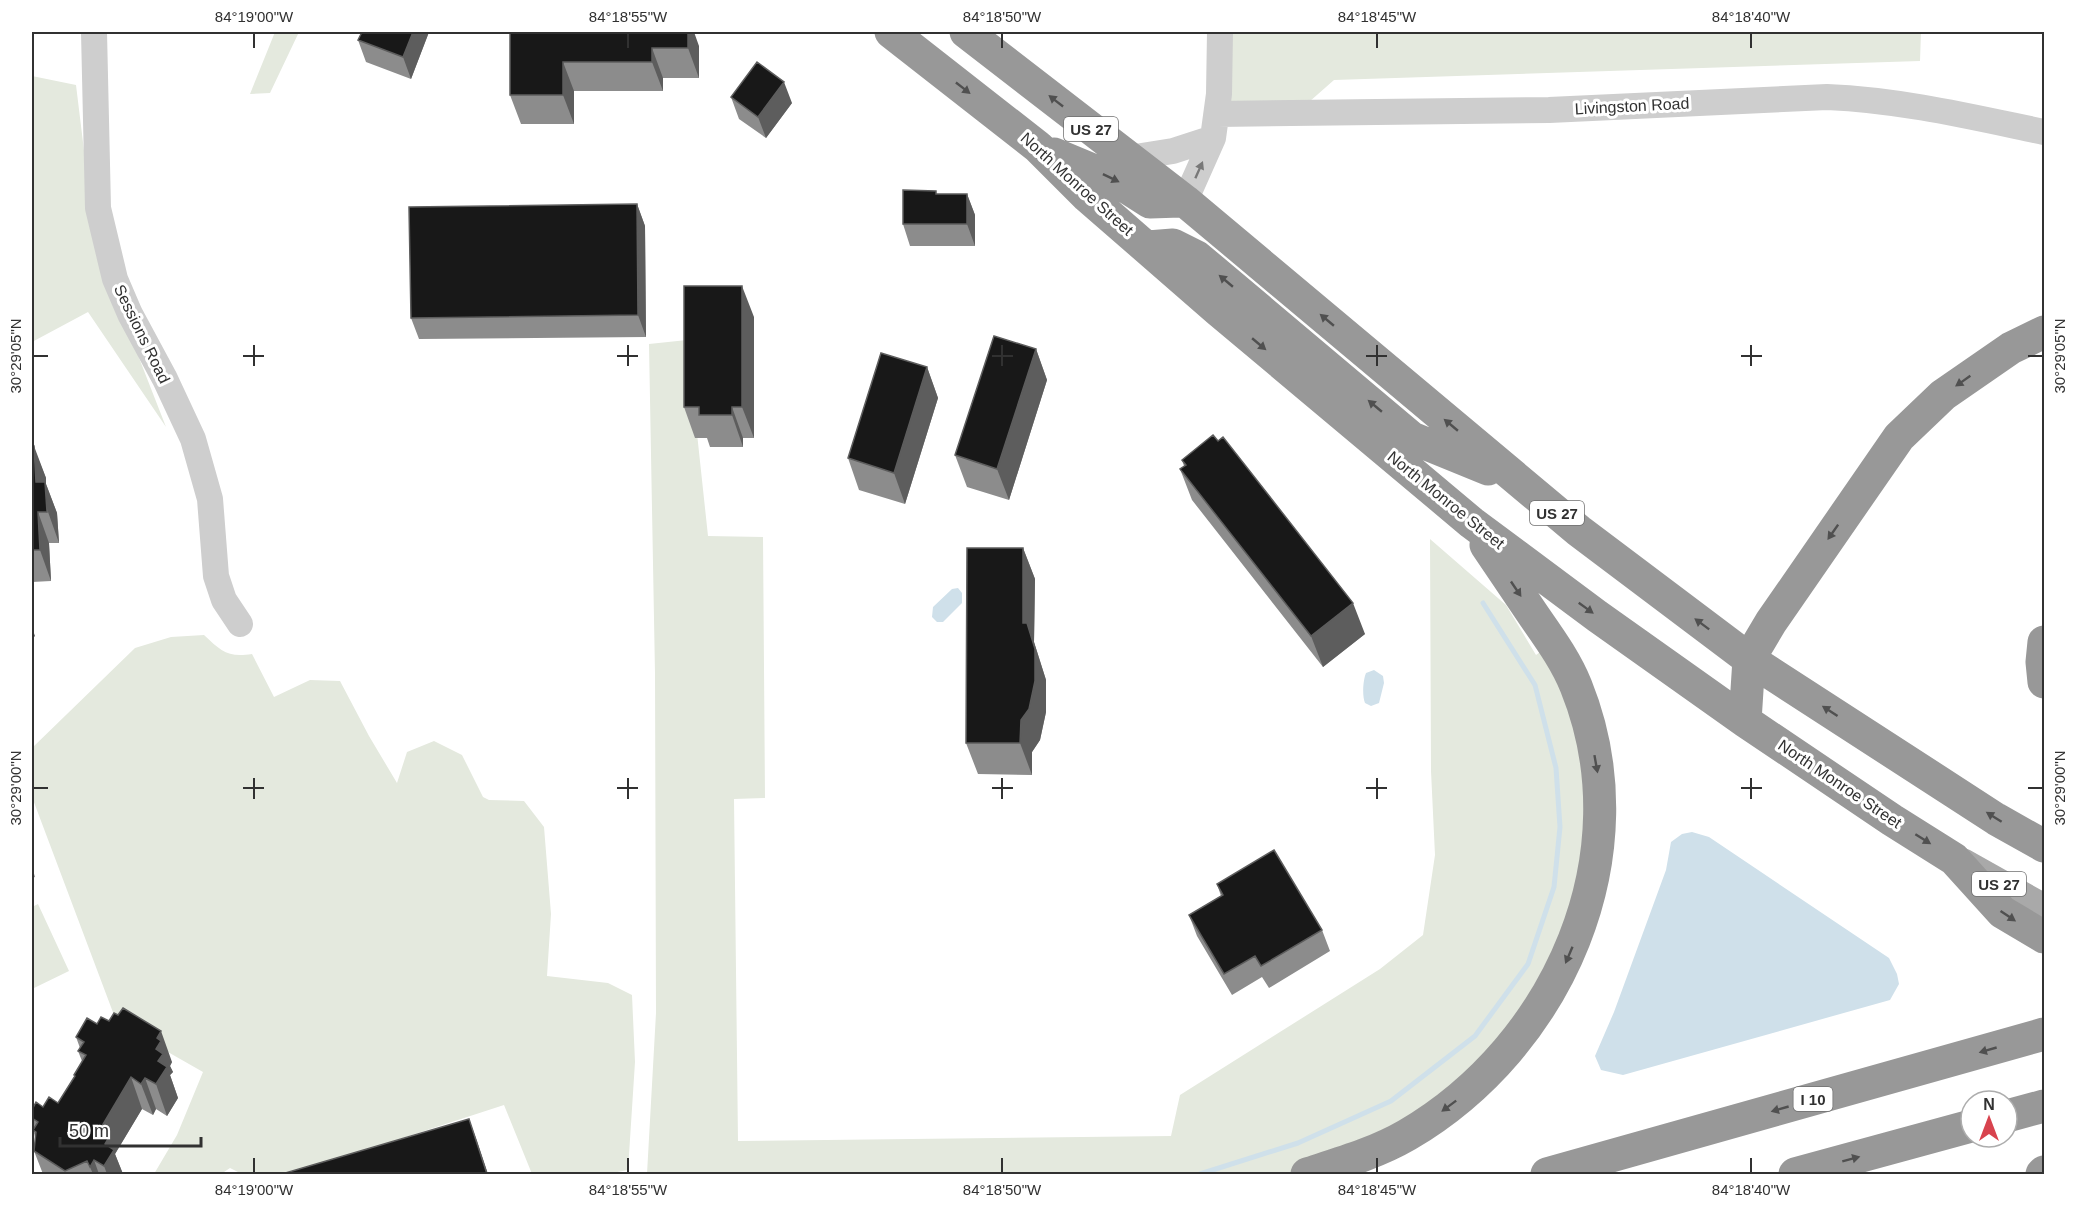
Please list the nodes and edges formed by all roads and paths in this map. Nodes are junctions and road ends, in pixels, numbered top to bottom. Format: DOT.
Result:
graph roads {
  1 [pos="94,32"];
  2 [pos="891,32"];
  3 [pos="966,32"];
  4 [pos="1220,32"];
  5 [pos="1215,126"];
  6 [pos="2044,132"];
  7 [pos="1038,147"];
  8 [pos="1129,158"];
  9 [pos="1185,201"];
  10 [pos="1148,247"];
  11 [pos="2044,332"];
  12 [pos="1518,482"];
  13 [pos="1472,524"];
  14 [pos="240,624"];
  15 [pos="2044,642"];
  16 [pos="1749,659"];
  17 [pos="2044,682"];
  18 [pos="1745,721"];
  19 [pos="2044,846"];
  20 [pos="1954,859"];
  21 [pos="2044,910"];
  22 [pos="2044,937"];
  23 [pos="2044,1034"];
  24 [pos="2044,1106"];
  25 [pos="2019,1113"];
  26 [pos="1959,1129"];
  27 [pos="1306,1174"];
  28 [pos="1547,1174"];
  29 [pos="1795,1174"];
  1 -- 14 [label="street, Sessions Road"];
  2 -- 7 [label="highway, North Monroe Street / US 27, one-way"];
  8 -- 3 [label="highway, US 27, one-way"];
  4 -- 5 [label="street"];
  5 -- 6 [label="street, Livingston Road"];
  5 -- 8 [label="street, Livingston Road"];
  9 -- 5 [label="street, one-way"];
  7 -- 9 [label="highway, one-way"];
  7 -- 10 [label="highway, North Monroe Street / US 27"];
  8 -- 9 [label="highway, US 27"];
  12 -- 9 [label="highway, US 27, one-way"];
  12 -- 10 [label="highway, one-way"];
  10 -- 13 [label="highway, North Monroe Street / US 27, one-way"];
  11 -- 16 [label="highway, one-way"];
  16 -- 12 [label="highway, US 27, one-way"];
  13 -- 18 [label="highway, North Monroe Street / US 27, one-way"];
  13 -- 27 [label="highway, one-way"];
  15 -- 17 [label="highway"];
  16 -- 18 [label="highway"];
  19 -- 16 [label="highway, US 27, one-way"];
  18 -- 20 [label="highway, North Monroe Street / US 27, one-way"];
  20 -- 21 [label="main road, North Monroe Street / US 27"];
  20 -- 22 [label="highway, one-way"];
  23 -- 28 [label="highway, I 10, one-way"];
  24 -- 25 [label="highway"];
  29 -- 26 [label="highway, one-way"];
}
